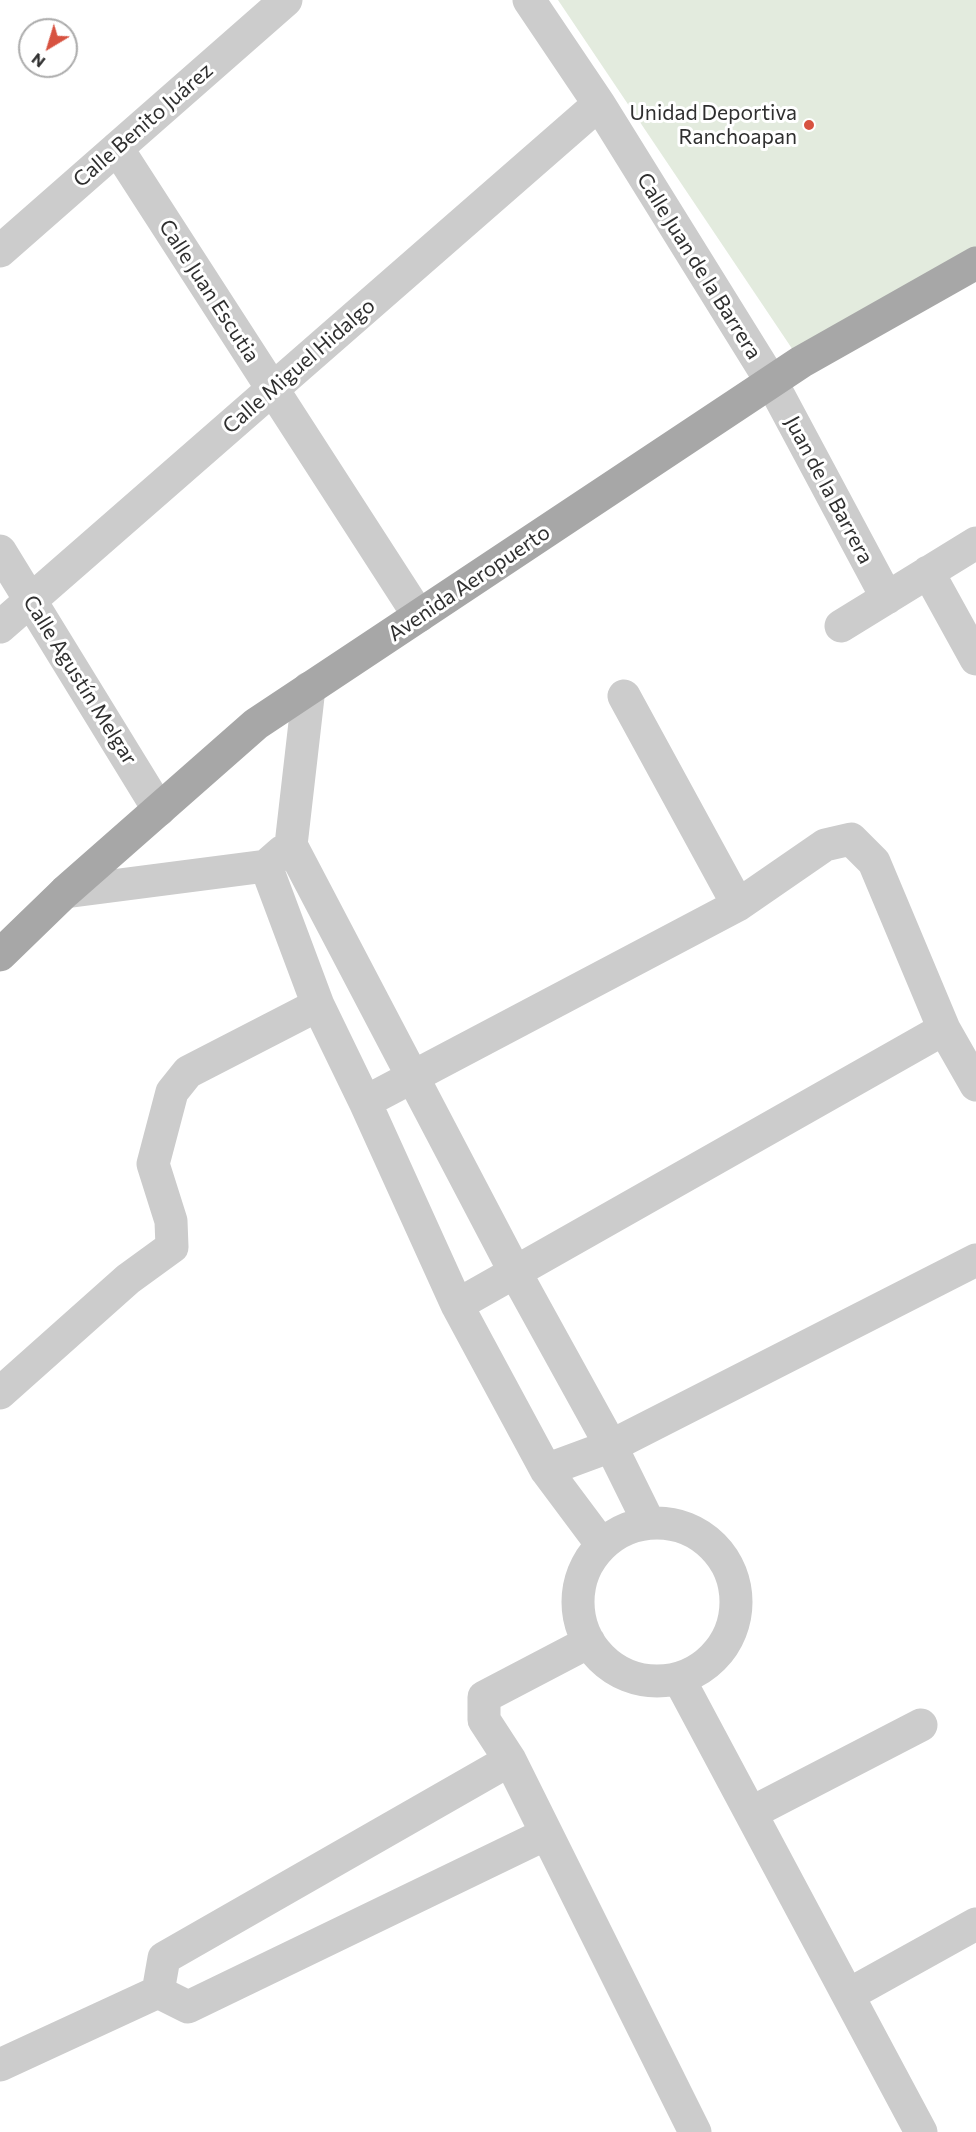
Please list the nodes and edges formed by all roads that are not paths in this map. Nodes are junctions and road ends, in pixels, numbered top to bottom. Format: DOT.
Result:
graph roads {
  1 [pos="286,0"];
  2 [pos="529,0"];
  3 [pos="599,104"];
  4 [pos="117,148"];
  5 [pos="0,250"];
  6 [pos="976,263"];
  7 [pos="771,381"];
  8 [pos="272,389"];
  9 [pos="976,543"];
  10 [pos="0,551"];
  11 [pos="928,572"];
  12 [pos="888,598"];
  13 [pos="30,600"];
  14 [pos="419,616"];
  15 [pos="841,626"];
  16 [pos="0,627"];
  17 [pos="976,659"];
  18 [pos="309,688"];
  19 [pos="624,696"];
  20 [pos="159,810"];
  21 [pos="291,845"];
  22 [pos="266,866"];
  23 [pos="65,892"];
  24 [pos="738,905"];
  25 [pos="0,955"];
  26 [pos="318,1005"];
  27 [pos="944,1029"];
  28 [pos="414,1076"];
  29 [pos="976,1085"];
  30 [pos="365,1102"];
  31 [pos="976,1260"];
  32 [pos="515,1272"];
  33 [pos="457,1305"];
  34 [pos="0,1393"];
  35 [pos="611,1446"];
  36 [pos="546,1470"];
  37 [pos="649,1523"];
  38 [pos="602,1545"];
  39 [pos="589,1642"];
  40 [pos="679,1678"];
  41 [pos="921,1725"];
  42 [pos="510,1760"];
  43 [pos="751,1814"];
  44 [pos="546,1834"];
  45 [pos="976,1924"];
  46 [pos="158,1992"];
  47 [pos="848,1995"];
  48 [pos="0,2065"];
  49 [pos="695,2132"];
  50 [pos="921,2132"];
  1 -- 4 [label="street, Calle Benito Juárez"];
  2 -- 3 [label="street, Calle Juan de la Barrera"];
  3 -- 7 [label="street, Calle Juan de la Barrera"];
  3 -- 8 [label="street, Calle Miguel Hidalgo"];
  4 -- 5 [label="street, Calle Benito Juárez"];
  4 -- 8 [label="street, Calle Juan Escutia"];
  6 -- 7 [label="main road, Avenida Aeropuerto"];
  7 -- 12 [label="street, Juan de la Barrera"];
  7 -- 14 [label="main road, Avenida Aeropuerto"];
  8 -- 13 [label="street, Calle Miguel Hidalgo"];
  8 -- 14 [label="street, Calle Juan Escutia"];
  9 -- 11 [label="street"];
  10 -- 13 [label="street, Calle Agustín Melgar"];
  11 -- 12 [label="street"];
  11 -- 17 [label="street"];
  12 -- 15 [label="street"];
  13 -- 16 [label="street, Calle Miguel Hidalgo"];
  13 -- 20 [label="street, Calle Agustín Melgar"];
  14 -- 18 [label="main road, Avenida Aeropuerto"];
  18 -- 20 [label="main road, Avenida Aeropuerto"];
  18 -- 21 [label="street"];
  19 -- 24 [label="street"];
  20 -- 23 [label="main road, Avenida Aeropuerto"];
  21 -- 22 [label="street"];
  21 -- 28 [label="street"];
  22 -- 23 [label="street"];
  22 -- 26 [label="street"];
  23 -- 25 [label="main road, Avenida Aeropuerto"];
  24 -- 27 [label="street"];
  24 -- 28 [label="street"];
  26 -- 30 [label="street"];
  26 -- 34 [label="street"];
  27 -- 29 [label="street"];
  27 -- 32 [label="street"];
  28 -- 30 [label="street"];
  28 -- 32 [label="street"];
  30 -- 33 [label="street"];
  31 -- 35 [label="street"];
  32 -- 33 [label="street"];
  32 -- 35 [label="street"];
  33 -- 36 [label="street"];
  35 -- 36 [label="street"];
  35 -- 37 [label="street"];
  36 -- 38 [label="street"];
  37 -- 38 [label="street"];
  37 -- 40 [label="street"];
  38 -- 39 [label="street"];
  39 -- 40 [label="street"];
  39 -- 42 [label="street"];
  40 -- 43 [label="street"];
  41 -- 43 [label="street"];
  42 -- 44 [label="street"];
  42 -- 46 [label="street"];
  43 -- 47 [label="street"];
  44 -- 46 [label="street"];
  44 -- 49 [label="street"];
  45 -- 47 [label="street"];
  46 -- 48 [label="street"];
  47 -- 50 [label="street"];
}
